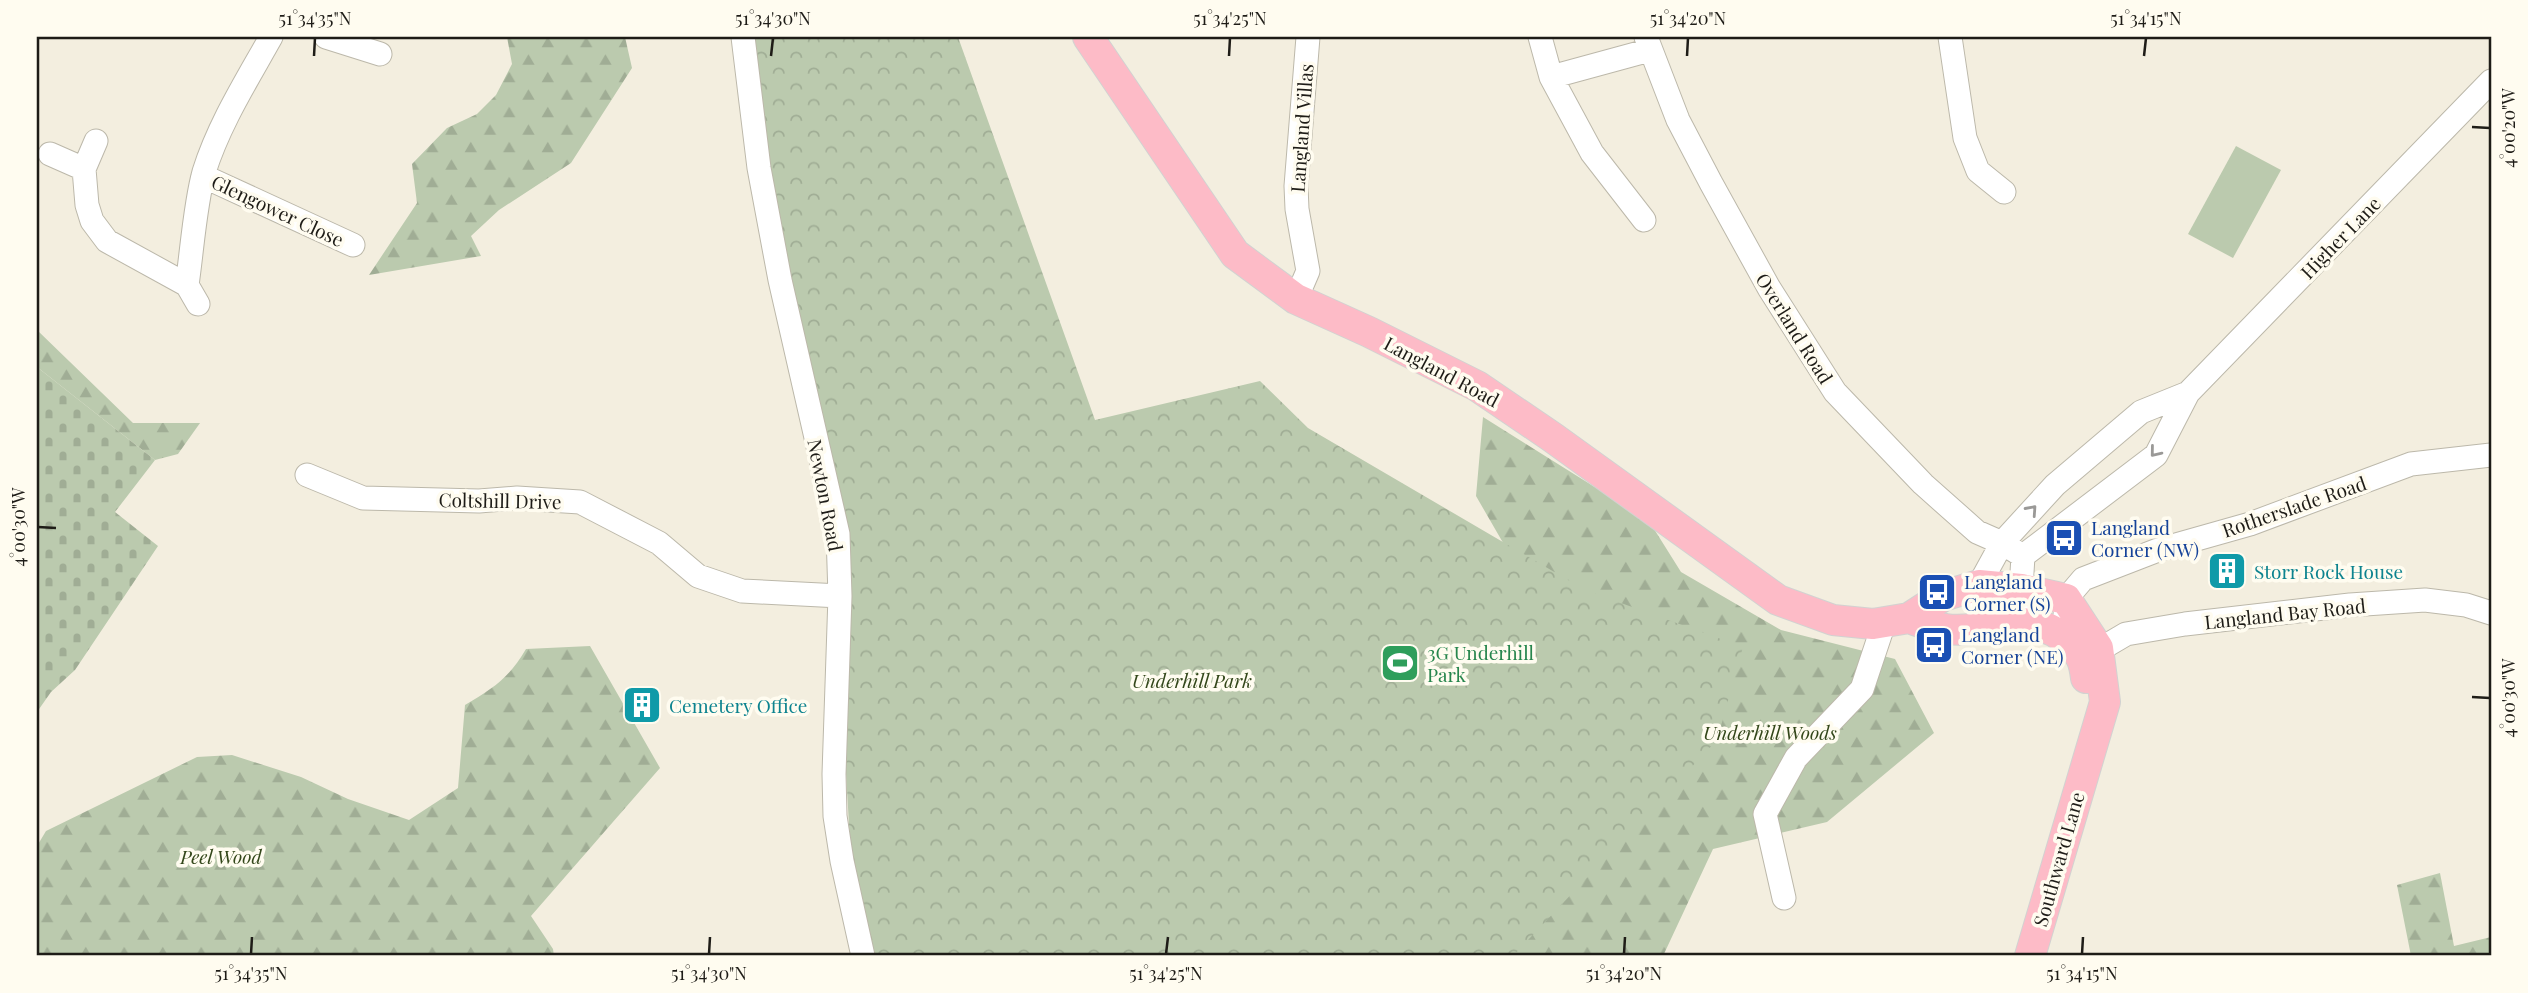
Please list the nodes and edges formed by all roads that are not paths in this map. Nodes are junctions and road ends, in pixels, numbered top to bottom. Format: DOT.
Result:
graph roads {
  1 [pos="271,37"];
  2 [pos="326,37"];
  3 [pos="743,37"];
  4 [pos="1088,37"];
  5 [pos="1308,37"];
  6 [pos="1540,37"];
  7 [pos="1950,37"];
  8 [pos="1648,44"];
  9 [pos="380,54"];
  10 [pos="1551,77"];
  11 [pos="2491,81"];
  12 [pos="96,141"];
  13 [pos="50,154"];
  14 [pos="84,169"];
  15 [pos="203,176"];
  16 [pos="2004,192"];
  17 [pos="1644,220"];
  18 [pos="353,245"];
  19 [pos="1296,299"];
  20 [pos="2188,393"];
  21 [pos="2491,455"];
  22 [pos="307,475"];
  23 [pos="2002,543"];
  24 [pos="2023,556"];
  25 [pos="1979,585"];
  26 [pos="2021,589"];
  27 [pos="841,596"];
  28 [pos="2066,599"];
  29 [pos="2491,613"];
  30 [pos="1897,620"];
  31 [pos="2024,622"];
  32 [pos="1979,627"];
  33 [pos="2064,637"];
  34 [pos="2091,654"];
  35 [pos="1784,898"];
  36 [pos="863,956"];
  37 [pos="2030,956"];
  1 -- 15 [label="street"];
  2 -- 9 [label="street"];
  3 -- 27 [label="street, Newton Road"];
  4 -- 19 [label="main road, Langland Road"];
  5 -- 19 [label="street, Langland Villas"];
  6 -- 10 [label="street"];
  7 -- 16 [label="street"];
  8 -- 10 [label="street"];
  8 -- 23 [label="street, Overland Road"];
  10 -- 17 [label="street"];
  11 -- 20 [label="street, Higher Lane"];
  12 -- 14 [label="street"];
  13 -- 14 [label="street"];
  14 -- 15 [label="street"];
  15 -- 18 [label="street, Glengower Close"];
  19 -- 30 [label="main road, Langland Road"];
  23 -- 20 [label="street, Higher Lane, one-way"];
  20 -- 24 [label="street, Higher Lane, one-way"];
  21 -- 28 [label="street, Rotherslade Road"];
  22 -- 27 [label="street, Coltshill Drive"];
  23 -- 24 [label="street, Overland Road"];
  23 -- 25 [label="street, Higher Lane"];
  24 -- 26 [label="street"];
  25 -- 26 [label="main road"];
  25 -- 30 [label="main road"];
  25 -- 32 [label="street, Higher Lane"];
  26 -- 28 [label="main road"];
  26 -- 31 [label="street"];
  27 -- 36 [label="street, Newton Road"];
  28 -- 33 [label="street"];
  28 -- 34 [label="main road"];
  29 -- 34 [label="street, Langland Bay Road"];
  30 -- 32 [label="main road, Langland Road"];
  30 -- 35 [label="street"];
  31 -- 32 [label="main road, Langland Road"];
  31 -- 33 [label="main road, Langland Road"];
  33 -- 34 [label="main road, Langland Road"];
  34 -- 37 [label="main road, Southward Lane"];
}
